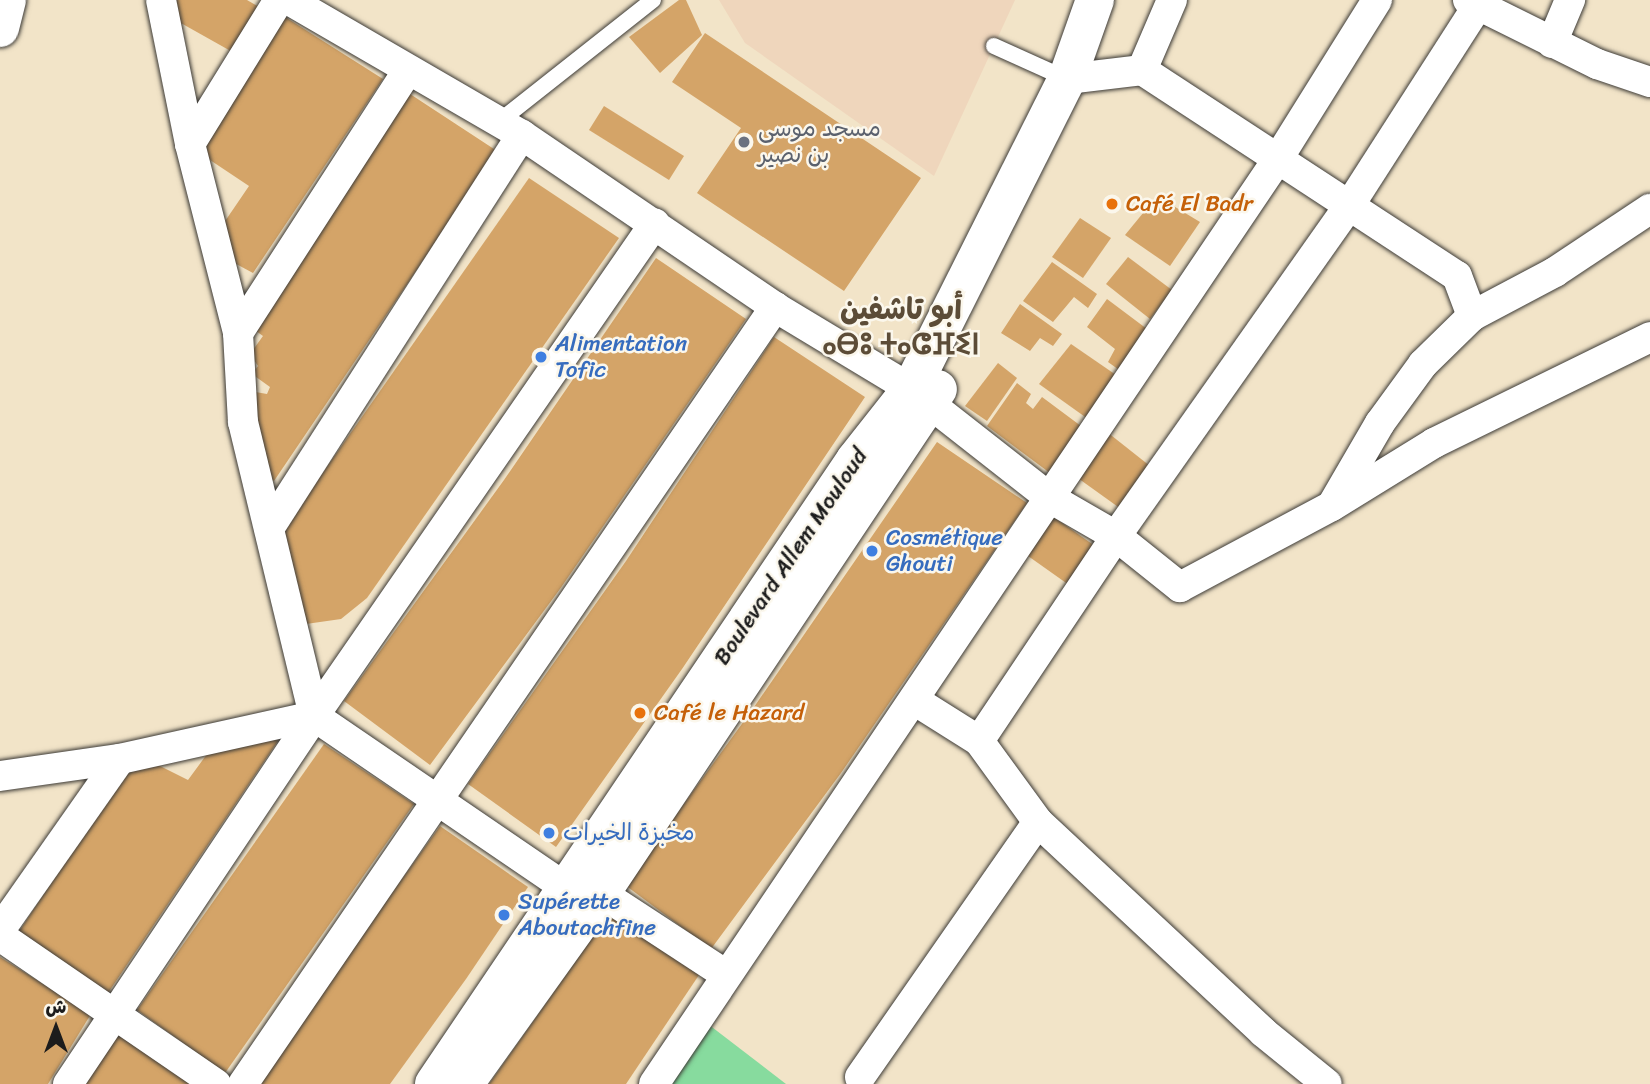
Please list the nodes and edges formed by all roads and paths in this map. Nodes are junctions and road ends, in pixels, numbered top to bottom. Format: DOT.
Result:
graph roads {
  1 [pos="7,0"];
  2 [pos="161,0"];
  3 [pos="279,0"];
  4 [pos="289,0"];
  5 [pos="653,0"];
  6 [pos="1095,0"];
  7 [pos="1120,0"];
  8 [pos="1172,0"];
  9 [pos="1377,0"];
  10 [pos="1570,0"];
  11 [pos="1473,3"];
  12 [pos="0,28"];
  13 [pos="1552,43"];
  14 [pos="994,46"];
  15 [pos="408,70"];
  16 [pos="1142,70"];
  17 [pos="1078,79"];
  18 [pos="1650,82"];
  19 [pos="509,130"];
  20 [pos="190,144"];
  21 [pos="1279,157"];
  22 [pos="1351,203"];
  23 [pos="1650,209"];
  24 [pos="655,223"];
  25 [pos="775,307"];
  26 [pos="1472,317"];
  27 [pos="238,333"];
  28 [pos="1650,337"];
  29 [pos="921,397"];
  30 [pos="1050,498"];
  31 [pos="1332,506"];
  32 [pos="270,527"];
  33 [pos="1116,536"];
  34 [pos="914,701"];
  35 [pos="314,716"];
  36 [pos="979,741"];
  37 [pos="120,760"];
  38 [pos="0,776"];
  39 [pos="434,802"];
  40 [pos="1038,822"];
  41 [pos="584,890"];
  42 [pos="0,930"];
  43 [pos="0,936"];
  44 [pos="725,974"];
  45 [pos="114,1014"];
  46 [pos="860,1077"];
  47 [pos="68,1084"];
  48 [pos="215,1084"];
  49 [pos="243,1084"];
  50 [pos="435,1084"];
  51 [pos="465,1084"];
  52 [pos="654,1084"];
  53 [pos="1327,1084"];
  1 -- 12 [label="main road"];
  2 -- 20 [label="street"];
  3 -- 20 [label="street"];
  4 -- 15 [label="street"];
  5 -- 19 [label="lane"];
  6 -- 17 [label="main road, Boulevard Allem Mouloud"];
  7 -- 17 [label="main road, Boulevard Allem Mouloud"];
  8 -- 16 [label="street"];
  9 -- 21 [label="street"];
  10 -- 13 [label="street"];
  11 -- 13 [label="street"];
  11 -- 22 [label="street"];
  13 -- 18 [label="street"];
  14 -- 17 [label="lane"];
  15 -- 19 [label="street"];
  15 -- 27 [label="street"];
  16 -- 17 [label="street"];
  16 -- 21 [label="street"];
  17 -- 29 [label="main road, Boulevard Allem Mouloud"];
  19 -- 24 [label="street"];
  19 -- 32 [label="street"];
  20 -- 27 [label="street"];
  21 -- 22 [label="street"];
  21 -- 30 [label="street"];
  22 -- 26 [label="street"];
  22 -- 33 [label="street"];
  23 -- 26 [label="street"];
  24 -- 25 [label="street"];
  24 -- 35 [label="street"];
  25 -- 29 [label="street"];
  25 -- 39 [label="street"];
  26 -- 31 [label="street"];
  27 -- 32 [label="street"];
  28 -- 31 [label="street"];
  29 -- 30 [label="street"];
  29 -- 41 [label="main road, Boulevard Allem Mouloud"];
  30 -- 33 [label="street"];
  30 -- 34 [label="street"];
  31 -- 33 [label="street"];
  32 -- 35 [label="street"];
  33 -- 36 [label="street"];
  34 -- 36 [label="street"];
  34 -- 44 [label="street"];
  35 -- 37 [label="street"];
  35 -- 39 [label="street"];
  35 -- 45 [label="street"];
  36 -- 40 [label="street"];
  37 -- 38 [label="street"];
  37 -- 42 [label="street"];
  39 -- 41 [label="street"];
  39 -- 49 [label="street"];
  40 -- 46 [label="street"];
  40 -- 53 [label="street"];
  41 -- 44 [label="street"];
  41 -- 50 [label="main road, Boulevard Allem Mouloud"];
  41 -- 51 [label="main road, Boulevard Allem Mouloud"];
  43 -- 45 [label="street"];
  44 -- 52 [label="street"];
  45 -- 47 [label="street"];
  45 -- 48 [label="street"];
}
